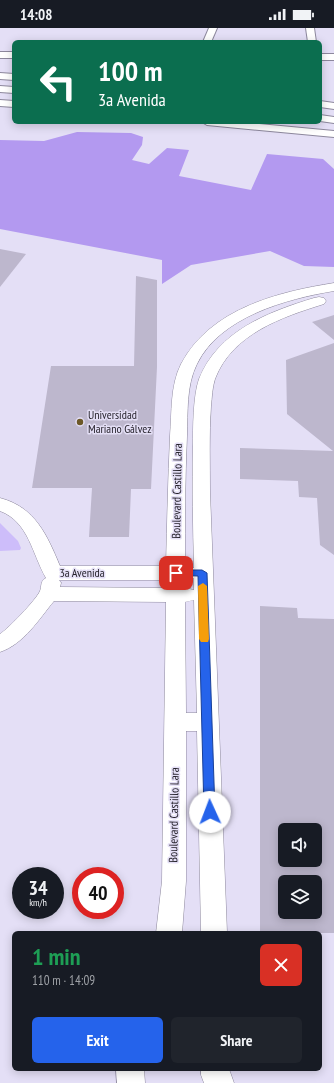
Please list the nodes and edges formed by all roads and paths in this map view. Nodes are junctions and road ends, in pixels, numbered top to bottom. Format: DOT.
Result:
graph roads {
  1 [pos="213,28"];
  2 [pos="310,28"];
  3 [pos="208,40"];
  4 [pos="312,40"];
  5 [pos="0,55"];
  6 [pos="12,55"];
  7 [pos="322,57"];
  8 [pos="334,57"];
  9 [pos="0,76"];
  10 [pos="12,77"];
  11 [pos="0,89"];
  12 [pos="12,90"];
  13 [pos="0,103"];
  14 [pos="12,104"];
  15 [pos="322,104"];
  16 [pos="334,106"];
  17 [pos="322,118"];
  18 [pos="334,120"];
  19 [pos="228,124"];
  20 [pos="334,134"];
  21 [pos="334,287"];
  22 [pos="334,299"];
  23 [pos="183,377"];
  24 [pos="207,380"];
  25 [pos="178,437"];
  26 [pos="201,437"];
  27 [pos="176,492"];
  28 [pos="201,492"];
  29 [pos="0,504"];
  30 [pos="53,573"];
  31 [pos="176,573"];
  32 [pos="202,573"];
  33 [pos="49,594"];
  34 [pos="176,595"];
  35 [pos="203,595"];
  36 [pos="0,644"];
  37 [pos="175,722"];
  38 [pos="206,722"];
  39 [pos="169,931"];
  40 [pos="214,931"];
  41 [pos="130,1071"];
  42 [pos="215,1071"];
  43 [pos="131,1083"];
  44 [pos="220,1083"];
  1 -- 3 [label="street"];
  2 -- 4 [label="street"];
  5 -- 6 [label="street"];
  7 -- 8 [label="street"];
  9 -- 10 [label="street"];
  11 -- 12 [label="street"];
  13 -- 14 [label="street"];
  15 -- 16 [label="street"];
  17 -- 18 [label="street"];
  19 -- 20 [label="street"];
  21 -- 23 [label="street, Boulevard Castillo Lara"];
  22 -- 24 [label="street, Boulevard Castillo Lara"];
  23 -- 24 [label="street"];
  23 -- 25 [label="street, Boulevard Castillo Lara"];
  24 -- 26 [label="street, Boulevard Castillo Lara"];
  25 -- 26 [label="street"];
  25 -- 27 [label="street, Boulevard Castillo Lara"];
  26 -- 28 [label="street, Boulevard Castillo Lara"];
  27 -- 28 [label="street"];
  27 -- 31 [label="street, Boulevard Castillo Lara"];
  28 -- 32 [label="street, Boulevard Castillo Lara"];
  29 -- 30 [label="street, 3a Avenida"];
  30 -- 31 [label="street, 3a Avenida"];
  30 -- 33 [label="street"];
  31 -- 32 [label="street, 3a Avenida"];
  31 -- 34 [label="street, Boulevard Castillo Lara"];
  32 -- 35 [label="street, Boulevard Castillo Lara"];
  33 -- 34 [label="street, 3a Avenida"];
  33 -- 36 [label="street, 3a Avenida"];
  34 -- 35 [label="street, 3a Avenida"];
  34 -- 37 [label="street, Boulevard Castillo Lara"];
  35 -- 38 [label="street, Boulevard Castillo Lara"];
  37 -- 38 [label="street"];
  37 -- 39 [label="street, Boulevard Castillo Lara"];
  38 -- 40 [label="street, Boulevard Castillo Lara"];
  41 -- 43 [label="street"];
  42 -- 44 [label="street"];
}
